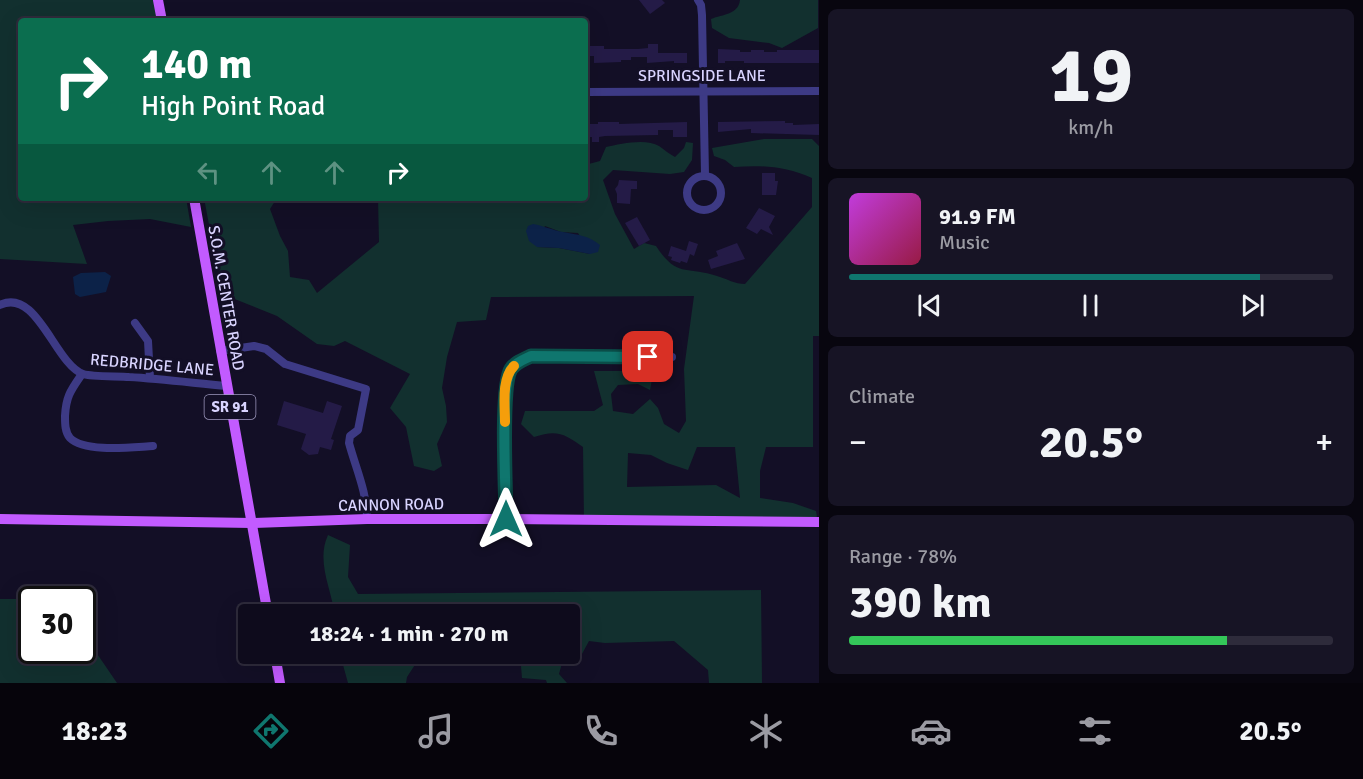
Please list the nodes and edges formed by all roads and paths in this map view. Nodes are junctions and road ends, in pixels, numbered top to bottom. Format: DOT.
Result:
graph roads {
  1 [pos="159,0"];
  2 [pos="698,0"];
  3 [pos="162,18"];
  4 [pos="703,91"];
  5 [pos="819,91"];
  6 [pos="588,92"];
  7 [pos="705,176"];
  8 [pos="195,201"];
  9 [pos="0,305"];
  10 [pos="135,323"];
  11 [pos="220,351"];
  12 [pos="672,357"];
  13 [pos="82,374"];
  14 [pos="150,378"];
  15 [pos="227,386"];
  16 [pos="153,446"];
  17 [pos="0,519"];
  18 [pos="367,519"];
  19 [pos="506,519"];
  20 [pos="819,522"];
  21 [pos="252,523"];
  22 [pos="266,604"];
  23 [pos="277,664"];
  24 [pos="280,683"];
  1 -- 3 [label="main road"];
  2 -- 4 [label="street"];
  4 -- 5 [label="street, SPRINGSIDE LANE"];
  4 -- 6 [label="street, SPRINGSIDE LANE"];
  4 -- 7 [label="street"];
  7 -- 7 [label="street"];
  8 -- 11 [label="main road, S.O.M. CENTER ROAD / SR 91"];
  9 -- 13 [label="street, REDBRIDGE LANE"];
  10 -- 14 [label="street"];
  11 -- 15 [label="main road, S.O.M. CENTER ROAD / SR 91"];
  11 -- 18 [label="street"];
  12 -- 19 [label="street"];
  13 -- 14 [label="street, REDBRIDGE LANE"];
  13 -- 16 [label="street"];
  14 -- 15 [label="street, REDBRIDGE LANE"];
  15 -- 21 [label="main road, S.O.M. CENTER ROAD / SR 91"];
  17 -- 21 [label="main road, CANNON ROAD"];
  18 -- 19 [label="main road, CANNON ROAD"];
  18 -- 21 [label="main road, CANNON ROAD"];
  19 -- 20 [label="main road, CANNON ROAD"];
  21 -- 22 [label="main road, S.O.M. CENTER ROAD / SR 91"];
  23 -- 24 [label="main road"];
}
